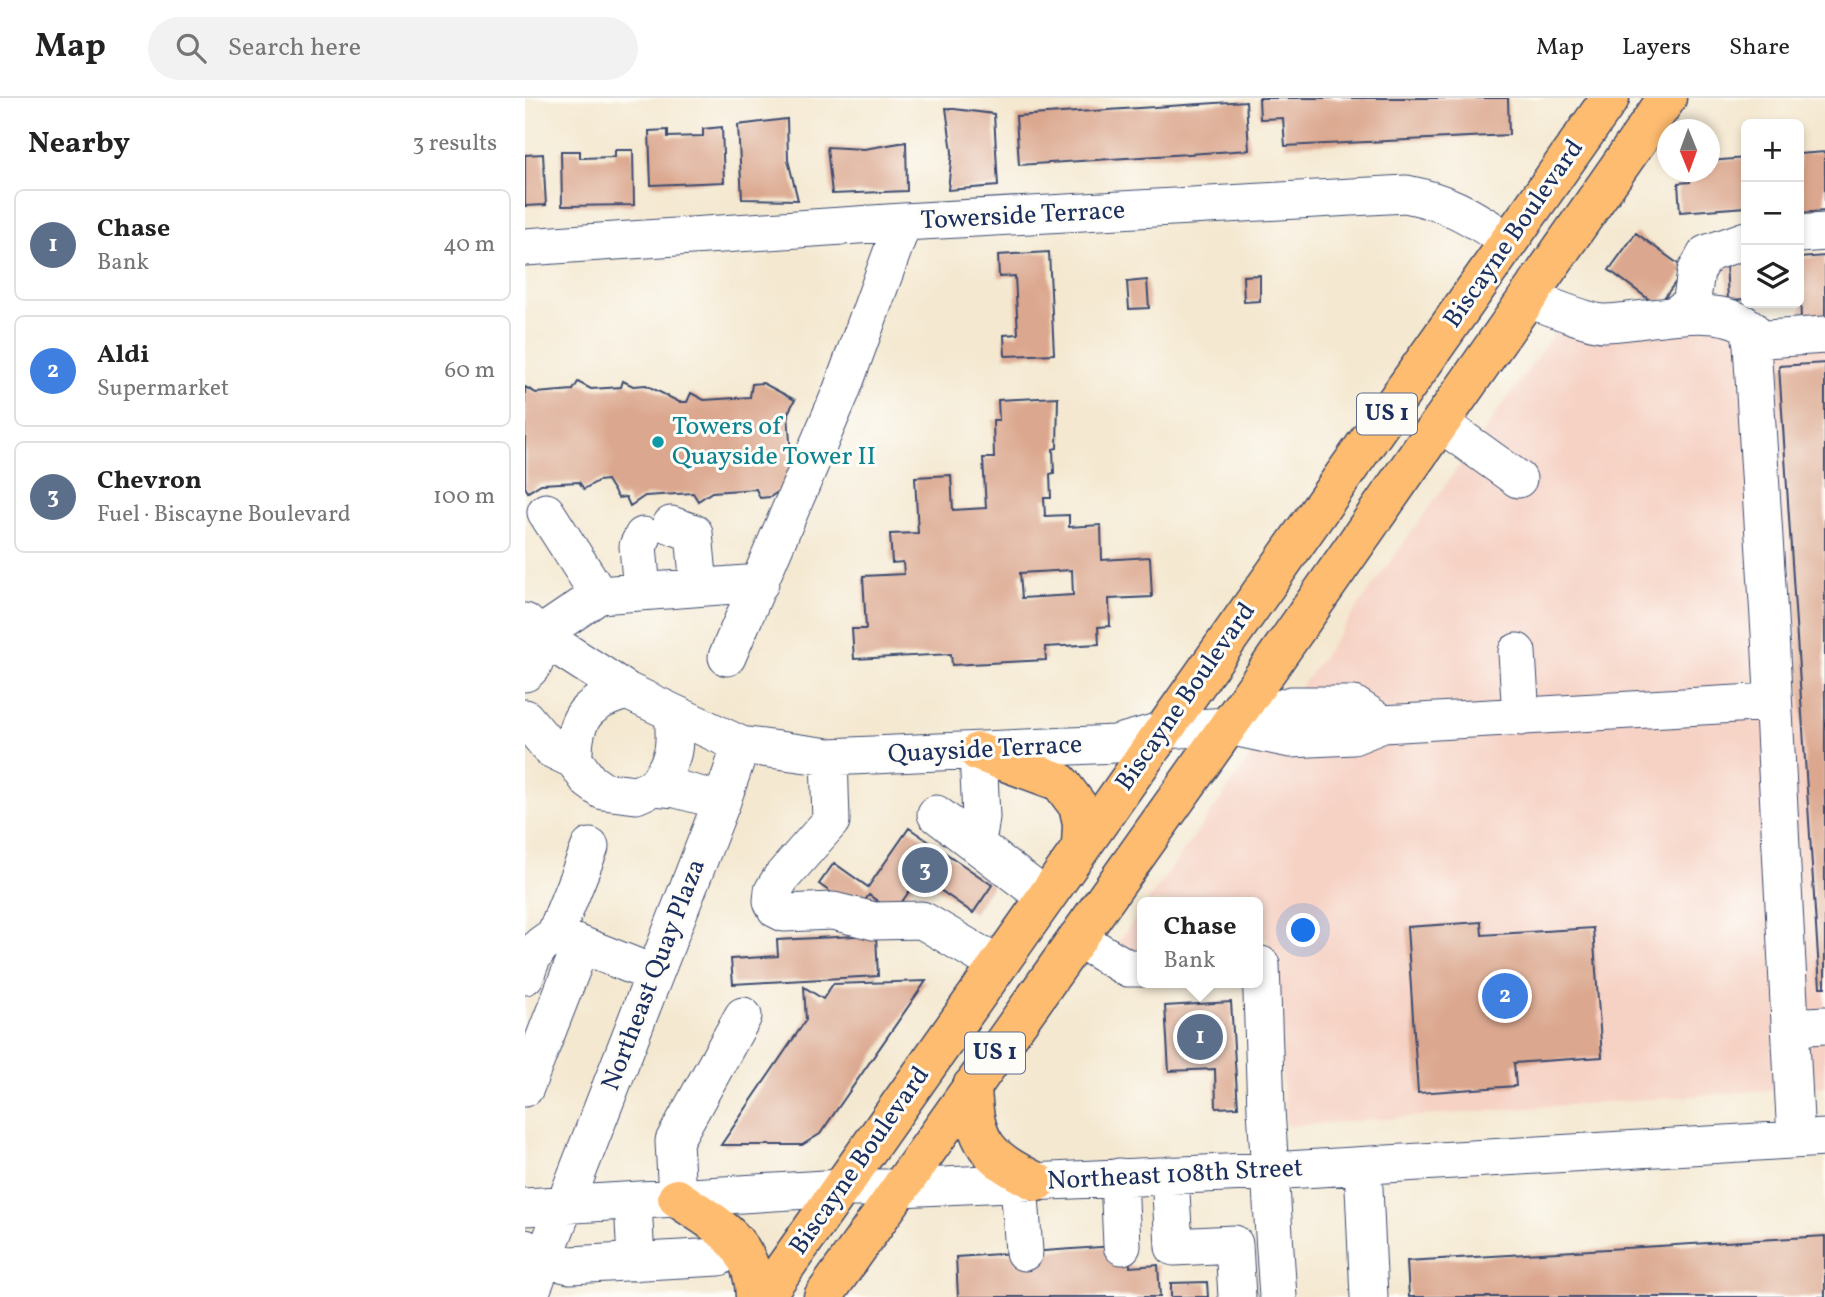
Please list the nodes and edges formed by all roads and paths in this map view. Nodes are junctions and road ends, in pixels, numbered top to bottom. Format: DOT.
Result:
graph roads {
  1 [pos="1610,98"];
  2 [pos="1667,98"];
  3 [pos="903,222"];
  4 [pos="1825,232"];
  5 [pos="1804,234"];
  6 [pos="1509,241"];
  7 [pos="1741,242"];
  8 [pos="525,247"];
  9 [pos="1527,298"];
  10 [pos="1672,316"];
  11 [pos="1825,335"];
  12 [pos="1751,340"];
  13 [pos="1440,423"];
  14 [pos="1518,479"];
  15 [pos="546,512"];
  16 [pos="760,583"];
  17 [pos="699,587"];
  18 [pos="642,591"];
  19 [pos="599,595"];
  20 [pos="532,629"];
  21 [pos="1517,652"];
  22 [pos="727,657"];
  23 [pos="525,673"];
  24 [pos="627,691"];
  25 [pos="1772,702"];
  26 [pos="673,713"];
  27 [pos="1521,717"];
  28 [pos="525,718"];
  29 [pos="1228,726"];
  30 [pos="1164,730"];
  31 [pos="741,745"];
  32 [pos="978,752"];
  33 [pos="829,757"];
  34 [pos="574,760"];
  35 [pos="654,787"];
  36 [pos="723,801"];
  37 [pos="936,814"];
  38 [pos="971,840"];
  39 [pos="1081,845"];
  40 [pos="590,847"];
  41 [pos="1045,897"];
  42 [pos="1077,938"];
  43 [pos="568,940"];
  44 [pos="998,965"];
  45 [pos="1137,968"];
  46 [pos="654,974"];
  47 [pos="525,976"];
  48 [pos="1262,988"];
  49 [pos="743,1016"];
  50 [pos="1808,1026"];
  51 [pos="972,1086"];
  52 [pos="525,1088"];
  53 [pos="1810,1138"];
  54 [pos="1363,1166"];
  55 [pos="1269,1171"];
  56 [pos="1170,1175"];
  57 [pos="1119,1177"];
  58 [pos="1028,1183"];
  59 [pos="841,1188"];
  60 [pos="899,1188"];
  61 [pos="677,1198"];
  62 [pos="633,1201"];
  63 [pos="565,1205"];
  64 [pos="525,1207"];
  65 [pos="1122,1246"];
  66 [pos="1024,1252"];
  67 [pos="534,1254"];
  68 [pos="719,1257"];
  69 [pos="636,1262"];
  70 [pos="1277,1280"];
  71 [pos="1236,1282"];
  72 [pos="529,1297"];
  73 [pos="755,1297"];
  74 [pos="764,1297"];
  75 [pos="823,1297"];
  76 [pos="1369,1297"];
  1 -- 6 [label="main road, Biscayne Boulevard / US 1"];
  2 -- 9 [label="main road, Biscayne Boulevard / US 1"];
  3 -- 6 [label="street, Towerside Terrace"];
  3 -- 8 [label="street, Towerside Terrace"];
  3 -- 16 [label="street"];
  4 -- 5 [label="street"];
  6 -- 30 [label="main road, Biscayne Boulevard / US 1"];
  7 -- 10 [label="street"];
  9 -- 10 [label="street"];
  9 -- 13 [label="main road, Biscayne Boulevard / US 1"];
  10 -- 12 [label="street"];
  11 -- 12 [label="street"];
  12 -- 25 [label="street"];
  13 -- 14 [label="street"];
  13 -- 29 [label="main road, Biscayne Boulevard / US 1"];
  15 -- 19 [label="street"];
  16 -- 17 [label="street"];
  16 -- 22 [label="street"];
  17 -- 18 [label="street"];
  17 -- 18 [label="street"];
  18 -- 19 [label="street"];
  19 -- 20 [label="street"];
  20 -- 23 [label="street"];
  20 -- 24 [label="street"];
  21 -- 27 [label="street"];
  24 -- 26 [label="street"];
  24 -- 34 [label="street"];
  25 -- 27 [label="street, Quayside Terrace"];
  25 -- 50 [label="street"];
  26 -- 31 [label="street, Quayside Terrace"];
  26 -- 35 [label="street"];
  27 -- 29 [label="street, Quayside Terrace"];
  28 -- 34 [label="street"];
  29 -- 30 [label="street, Quayside Terrace"];
  29 -- 42 [label="main road, Biscayne Boulevard / US 1"];
  30 -- 32 [label="street, Quayside Terrace"];
  30 -- 39 [label="main road, Biscayne Boulevard / US 1"];
  31 -- 33 [label="street, Quayside Terrace"];
  31 -- 36 [label="street, Northeast Quay Plaza"];
  32 -- 33 [label="street, Quayside Terrace"];
  32 -- 38 [label="street"];
  32 -- 39 [label="main road"];
  33 -- 44 [label="street"];
  34 -- 35 [label="street"];
  35 -- 36 [label="street"];
  36 -- 46 [label="street, Northeast Quay Plaza"];
  37 -- 38 [label="street"];
  38 -- 41 [label="street"];
  39 -- 41 [label="main road, Biscayne Boulevard / US 1"];
  40 -- 43 [label="street"];
  41 -- 44 [label="main road, Biscayne Boulevard / US 1"];
  42 -- 45 [label="street"];
  42 -- 51 [label="main road, Biscayne Boulevard / US 1"];
  43 -- 46 [label="street"];
  43 -- 47 [label="street"];
  43 -- 52 [label="street"];
  44 -- 59 [label="main road, Biscayne Boulevard / US 1"];
  46 -- 63 [label="street, Northeast Quay Plaza"];
  48 -- 55 [label="street"];
  49 -- 61 [label="street"];
  50 -- 53 [label="street"];
  51 -- 58 [label="main road"];
  51 -- 60 [label="main road, Biscayne Boulevard / US 1"];
  53 -- 54 [label="street, Northeast 108th Street"];
  54 -- 55 [label="street, Northeast 108th Street"];
  54 -- 76 [label="street"];
  55 -- 56 [label="street, Northeast 108th Street"];
  55 -- 70 [label="street"];
  56 -- 57 [label="street, Northeast 108th Street"];
  56 -- 71 [label="street"];
  57 -- 58 [label="street, Northeast 108th Street"];
  57 -- 65 [label="street"];
  58 -- 60 [label="street, Northeast 108th Street"];
  58 -- 66 [label="street"];
  59 -- 60 [label="street, Northeast 108th Street"];
  59 -- 61 [label="street, Northeast 108th Street"];
  59 -- 74 [label="main road, Biscayne Boulevard / US 1"];
  60 -- 75 [label="main road, Biscayne Boulevard / US 1"];
  61 -- 62 [label="street, Northeast 108th Street"];
  61 -- 73 [label="main road"];
  62 -- 63 [label="street, Northeast 108th Street"];
  62 -- 69 [label="street"];
  63 -- 64 [label="street, Northeast 108th Street"];
  63 -- 67 [label="street, Northeast Quay Plaza"];
  67 -- 69 [label="street"];
  67 -- 72 [label="street, Northeast Quay Plaza"];
  68 -- 69 [label="street"];
  70 -- 71 [label="street"];
}
